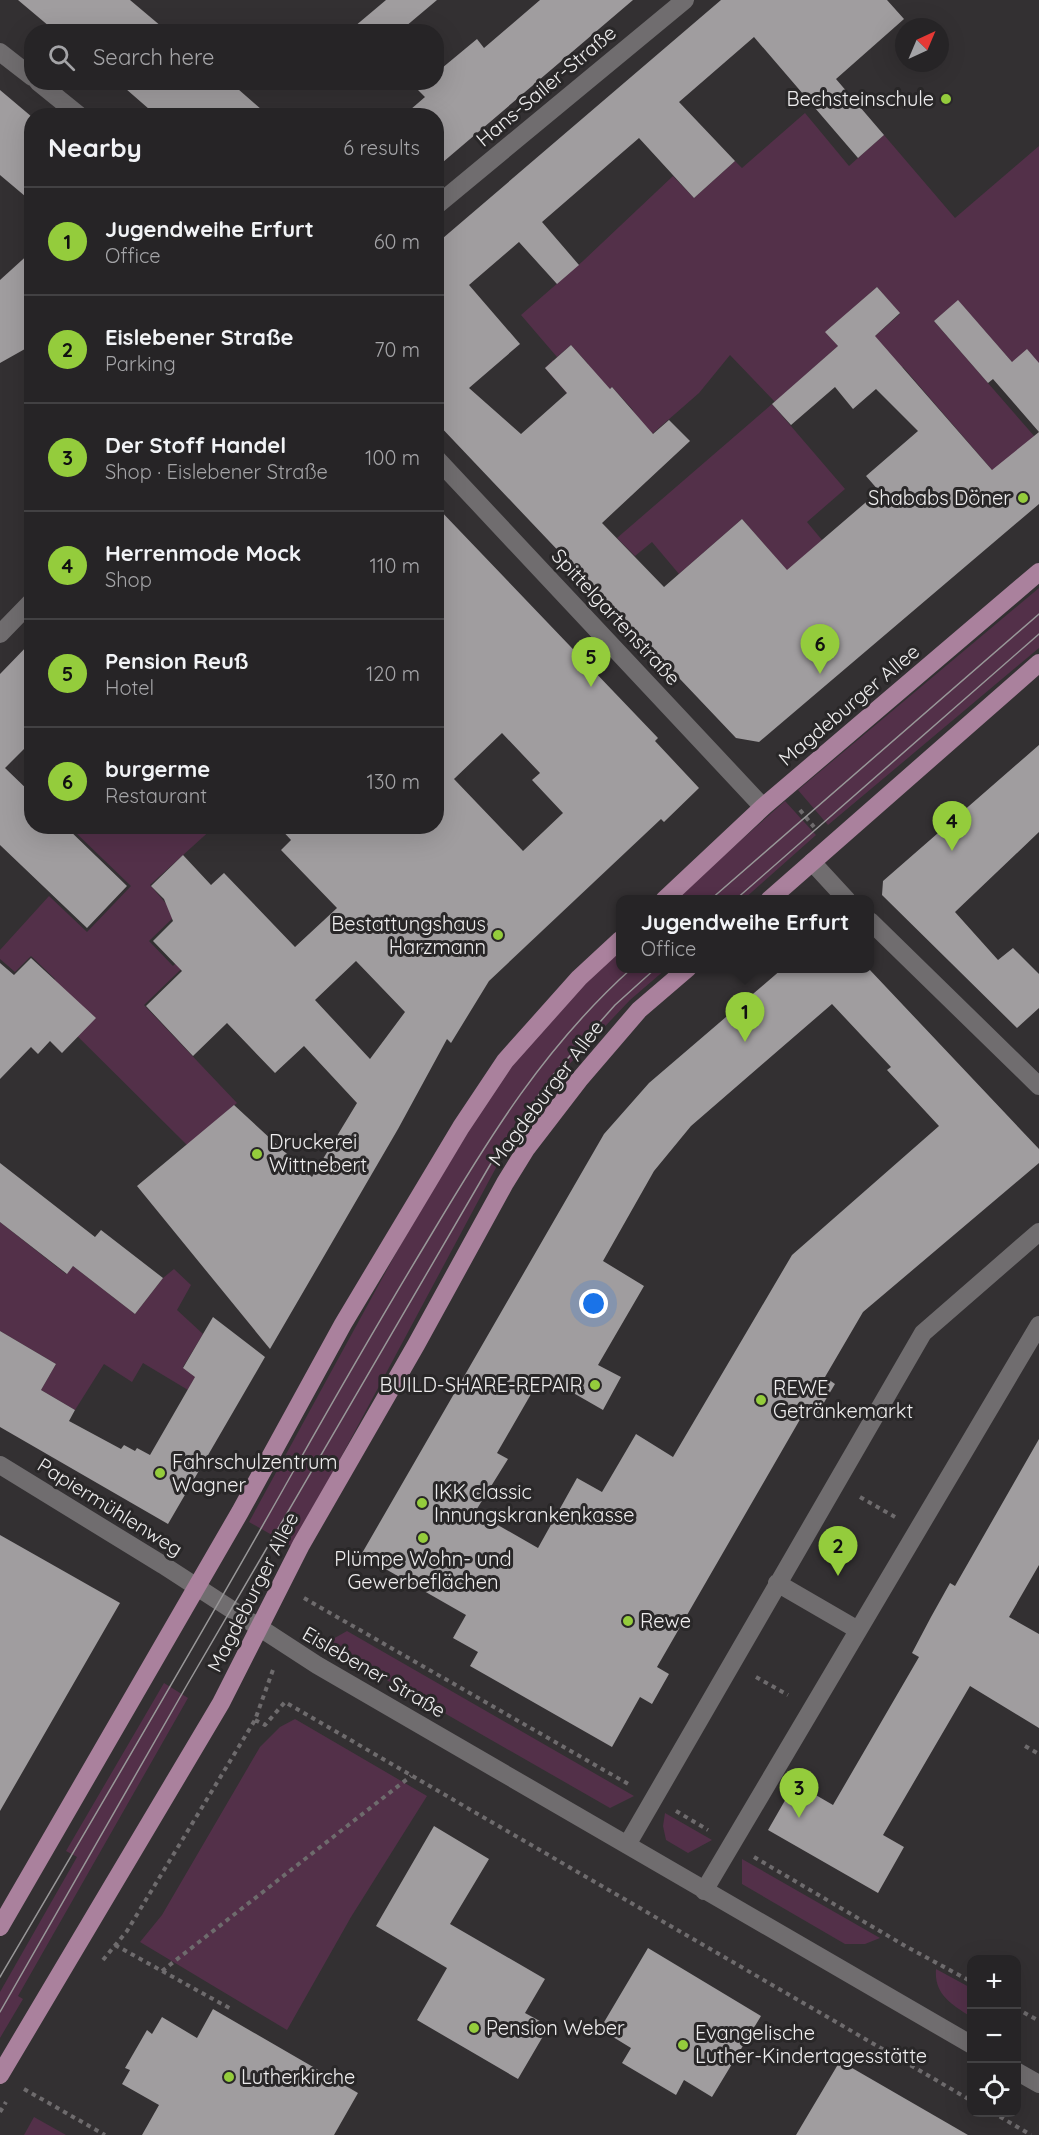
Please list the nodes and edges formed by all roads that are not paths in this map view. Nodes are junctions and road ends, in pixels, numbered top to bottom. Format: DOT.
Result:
graph roads {
  1 [pos="684,0"];
  2 [pos="0,52"];
  3 [pos="24,71"];
  4 [pos="48,90"];
  5 [pos="70,108"];
  6 [pos="444,199"];
  7 [pos="444,467"];
  8 [pos="1039,572"];
  9 [pos="24,609"];
  10 [pos="0,634"];
  11 [pos="1039,663"];
  12 [pos="763,807"];
  13 [pos="812,862"];
  14 [pos="669,895"];
  15 [pos="775,895"];
  16 [pos="842,895"];
  17 [pos="874,925"];
  18 [pos="616,944"];
  19 [pos="683,973"];
  20 [pos="1039,1086"];
  21 [pos="1039,1232"];
  22 [pos="1039,1324"];
  23 [pos="0,1465"];
  24 [pos="777,1583"];
  25 [pos="195,1588"];
  26 [pos="259,1629"];
  27 [pos="858,1630"];
  28 [pos="627,1845"];
  29 [pos="705,1891"];
  30 [pos="0,1927"];
  31 [pos="967,2042"];
  32 [pos="1021,2073"];
  33 [pos="0,2075"];
  34 [pos="1039,2084"];
  1 -- 6 [label="street, Hans-Sailer-Straße"];
  2 -- 3 [label="street"];
  4 -- 5 [label="street"];
  7 -- 12 [label="street, Spittelgartenstraße"];
  8 -- 12 [label="main road, Magdeburger Allee"];
  9 -- 10 [label="street"];
  11 -- 13 [label="main road"];
  12 -- 14 [label="main road, Magdeburger Allee"];
  13 -- 15 [label="main road"];
  13 -- 16 [label="street"];
  17 -- 20 [label="street"];
  18 -- 25 [label="main road"];
  19 -- 26 [label="main road, Magdeburger Allee"];
  21 -- 24 [label="street"];
  22 -- 27 [label="street"];
  23 -- 25 [label="street, Papiermühlenweg"];
  24 -- 27 [label="street"];
  24 -- 28 [label="street"];
  25 -- 26 [label="street, Eislebener Straße"];
  25 -- 30 [label="main road"];
  26 -- 28 [label="street, Eislebener Straße"];
  26 -- 33 [label="main road, Magdeburger Allee"];
  27 -- 29 [label="street"];
  28 -- 29 [label="street, Eislebener Straße"];
  29 -- 31 [label="street, Eislebener Straße"];
  32 -- 34 [label="street"];
}
